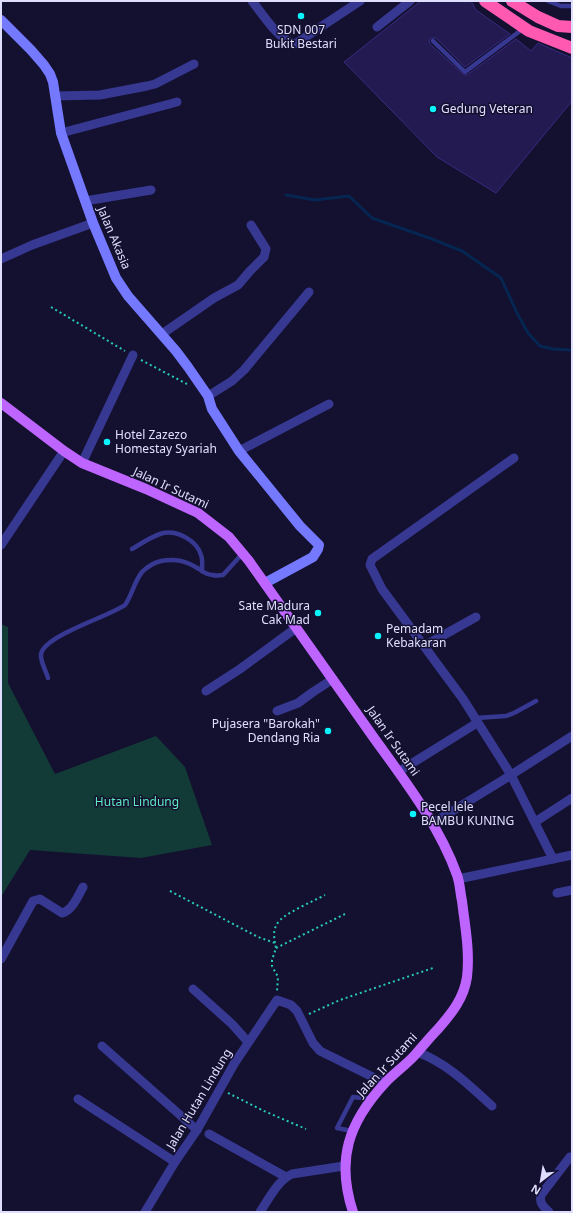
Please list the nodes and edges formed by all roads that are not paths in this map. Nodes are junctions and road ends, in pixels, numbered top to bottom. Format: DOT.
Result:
graph roads {
  1 [pos="252,1"];
  2 [pos="360,1"];
  3 [pos="485,1"];
  4 [pos="512,1"];
  5 [pos="548,1"];
  6 [pos="404,3"];
  7 [pos="572,6"];
  8 [pos="1,20"];
  9 [pos="558,26"];
  10 [pos="376,27"];
  11 [pos="572,27"];
  12 [pos="524,28"];
  13 [pos="572,30"];
  14 [pos="433,40"];
  15 [pos="558,42"];
  16 [pos="572,42"];
  17 [pos="572,48"];
  18 [pos="194,64"];
  19 [pos="55,96"];
  20 [pos="177,102"];
  21 [pos="61,133"];
  22 [pos="151,190"];
  23 [pos="85,201"];
  24 [pos="93,223"];
  25 [pos="252,225"];
  26 [pos="1,259"];
  27 [pos="309,292"];
  28 [pos="162,334"];
  29 [pos="133,355"];
  30 [pos="208,396"];
  31 [pos="1,403"];
  32 [pos="329,404"];
  33 [pos="64,451"];
  34 [pos="239,451"];
  35 [pos="514,458"];
  36 [pos="82,463"];
  37 [pos="1,545"];
  38 [pos="132,549"];
  39 [pos="243,553"];
  40 [pos="202,571"];
  41 [pos="265,583"];
  42 [pos="476,617"];
  43 [pos="296,628"];
  44 [pos="424,646"];
  45 [pos="48,678"];
  46 [pos="333,679"];
  47 [pos="206,691"];
  48 [pos="536,701"];
  49 [pos="277,711"];
  50 [pos="476,720"];
  51 [pos="572,736"];
  52 [pos="398,772"];
  53 [pos="511,775"];
  54 [pos="572,798"];
  55 [pos="535,822"];
  56 [pos="433,823"];
  57 [pos="572,855"];
  58 [pos="553,859"];
  59 [pos="458,879"];
  60 [pos="83,887"];
  61 [pos="572,890"];
  62 [pos="557,893"];
  63 [pos="1,959"];
  64 [pos="193,989"];
  65 [pos="248,1042"];
  66 [pos="102,1046"];
  67 [pos="417,1052"];
  68 [pos="385,1083"];
  69 [pos="78,1099"];
  70 [pos="372,1099"];
  71 [pos="492,1106"];
  72 [pos="197,1130"];
  73 [pos="352,1131"];
  74 [pos="209,1134"];
  75 [pos="570,1158"];
  76 [pos="175,1162"];
  77 [pos="344,1166"];
  78 [pos="286,1177"];
  79 [pos="145,1212"];
  80 [pos="260,1212"];
  81 [pos="353,1212"];
  82 [pos="549,1212"];
  1 -- 2 [label="street"];
  3 -- 12 [label="highway"];
  4 -- 9 [label="highway"];
  5 -- 7 [label="lane"];
  6 -- 10 [label="street"];
  8 -- 19 [label="street, Jalan Akasia"];
  9 -- 11 [label="highway"];
  9 -- 13 [label="street"];
  12 -- 14 [label="lane"];
  12 -- 15 [label="highway"];
  15 -- 16 [label="street"];
  15 -- 17 [label="highway"];
  18 -- 19 [label="street"];
  19 -- 21 [label="street, Jalan Akasia"];
  20 -- 21 [label="street"];
  21 -- 23 [label="street, Jalan Akasia"];
  22 -- 23 [label="street"];
  23 -- 24 [label="street, Jalan Akasia"];
  24 -- 26 [label="street"];
  24 -- 28 [label="street, Jalan Akasia"];
  25 -- 28 [label="street"];
  27 -- 30 [label="street"];
  28 -- 30 [label="street, Jalan Akasia"];
  29 -- 36 [label="street"];
  30 -- 34 [label="street, Jalan Akasia"];
  31 -- 33 [label="main road, Jalan Ir Sutami"];
  32 -- 34 [label="street"];
  33 -- 36 [label="main road, Jalan Ir Sutami"];
  33 -- 37 [label="street"];
  34 -- 41 [label="street, Jalan Akasia"];
  35 -- 44 [label="street"];
  36 -- 39 [label="main road, Jalan Ir Sutami"];
  38 -- 40 [label="lane"];
  39 -- 40 [label="lane"];
  39 -- 41 [label="main road, Jalan Ir Sutami"];
  40 -- 45 [label="lane"];
  41 -- 43 [label="main road, Jalan Ir Sutami"];
  42 -- 44 [label="street"];
  43 -- 46 [label="main road, Jalan Ir Sutami"];
  43 -- 47 [label="street"];
  44 -- 50 [label="street"];
  46 -- 49 [label="street"];
  46 -- 52 [label="main road, Jalan Ir Sutami"];
  48 -- 50 [label="lane"];
  50 -- 52 [label="street"];
  50 -- 53 [label="street"];
  51 -- 53 [label="street"];
  52 -- 56 [label="main road, Jalan Ir Sutami"];
  53 -- 55 [label="street"];
  53 -- 56 [label="street"];
  54 -- 55 [label="street"];
  55 -- 58 [label="street"];
  56 -- 59 [label="main road, Jalan Ir Sutami"];
  57 -- 58 [label="street"];
  58 -- 59 [label="street"];
  59 -- 67 [label="main road, Jalan Ir Sutami"];
  60 -- 63 [label="street"];
  61 -- 62 [label="street"];
  64 -- 65 [label="street"];
  65 -- 68 [label="street, Jalan Hutan Lindung"];
  65 -- 72 [label="street, Jalan Hutan Lindung"];
  66 -- 72 [label="street"];
  67 -- 68 [label="main road, Jalan Ir Sutami"];
  67 -- 71 [label="street"];
  68 -- 70 [label="main road, Jalan Ir Sutami"];
  69 -- 76 [label="street"];
  70 -- 73 [label="main road, Jalan Ir Sutami"];
  70 -- 73 [label="lane"];
  72 -- 76 [label="street, Jalan Hutan Lindung"];
  73 -- 77 [label="main road, Jalan Ir Sutami"];
  74 -- 78 [label="street"];
  75 -- 82 [label="street"];
  76 -- 79 [label="street, Jalan Hutan Lindung"];
  77 -- 78 [label="street"];
  77 -- 81 [label="main road, Jalan Ir Sutami"];
  78 -- 80 [label="street"];
}
